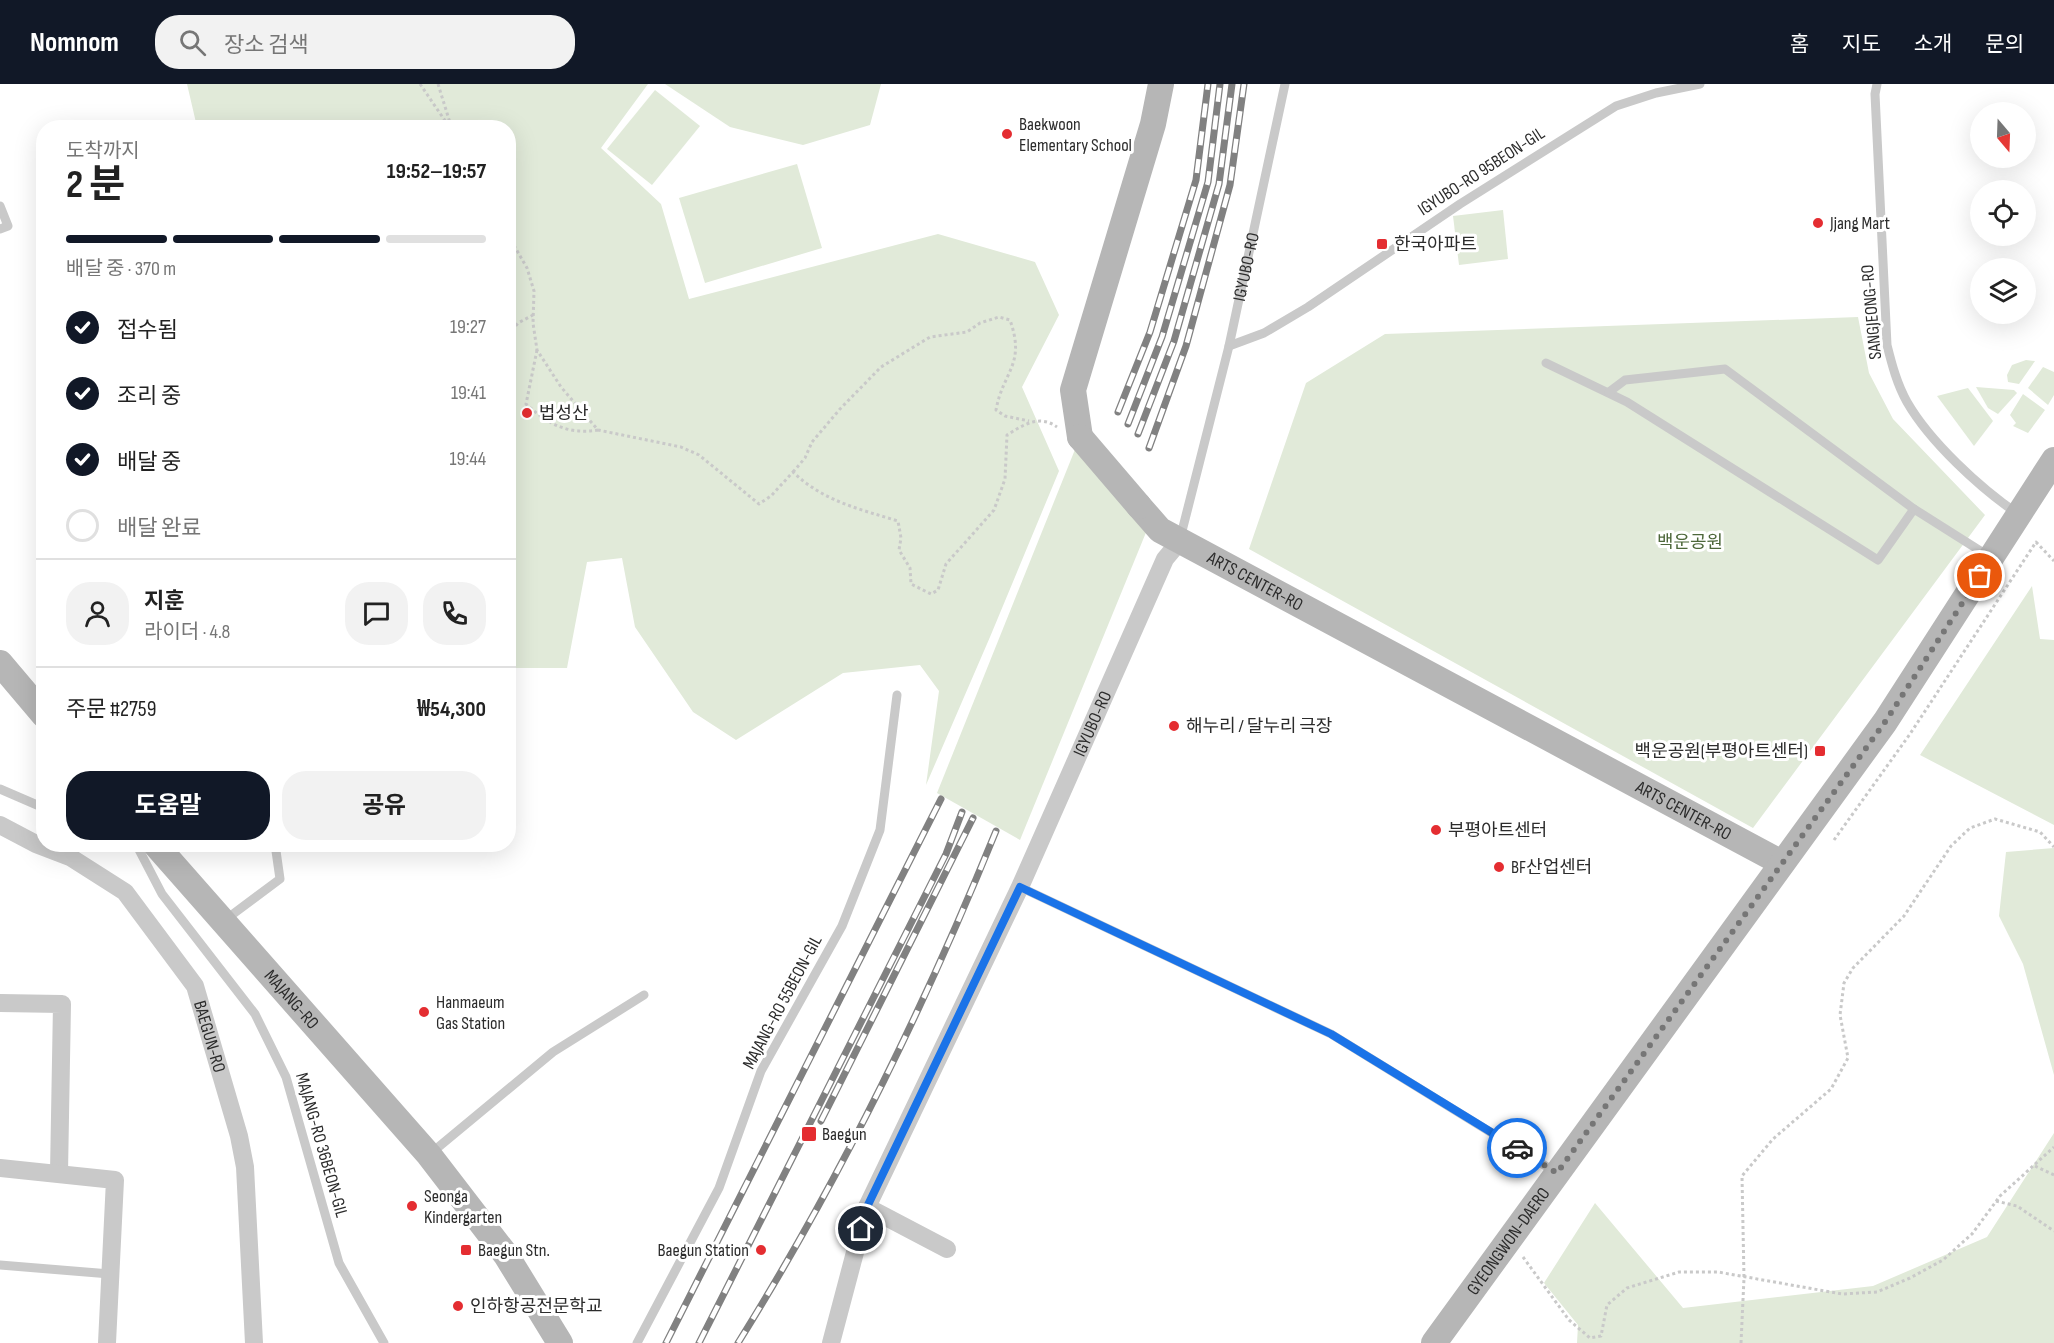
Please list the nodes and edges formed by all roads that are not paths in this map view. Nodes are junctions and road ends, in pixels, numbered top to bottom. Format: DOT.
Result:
graph roads {
  1 [pos="1161,84"];
  2 [pos="1285,84"];
  3 [pos="1700,84"];
  4 [pos="1877,84"];
  5 [pos="0,206"];
  6 [pos="4,227"];
  7 [pos="1229,346"];
  8 [pos="1546,363"];
  9 [pos="1609,392"];
  10 [pos="2054,460"];
  11 [pos="1914,509"];
  12 [pos="2019,514"];
  13 [pos="1180,541"];
  14 [pos="1992,558"];
  15 [pos="0,663"];
  16 [pos="897,694"];
  17 [pos="36,706"];
  18 [pos="0,789"];
  19 [pos="36,805"];
  20 [pos="0,825"];
  21 [pos="36,844"];
  22 [pos="74,852"];
  23 [pos="140,852"];
  24 [pos="162,852"];
  25 [pos="276,852"];
  26 [pos="1782,863"];
  27 [pos="1020,887"];
  28 [pos="223,921"];
  29 [pos="644,995"];
  30 [pos="0,1003"];
  31 [pos="429,1155"];
  32 [pos="0,1168"];
  33 [pos="59,1173"];
  34 [pos="1557,1173"];
  35 [pos="867,1207"];
  36 [pos="947,1249"];
  37 [pos="0,1265"];
  38 [pos="110,1275"];
  39 [pos="107,1343"];
  40 [pos="254,1343"];
  41 [pos="384,1343"];
  42 [pos="560,1343"];
  43 [pos="637,1343"];
  44 [pos="831,1343"];
  45 [pos="1434,1343"];
  1 -- 13 [label="main road, ARTS CENTER-RO, bridge"];
  2 -- 7 [label="lane, IGYUBO-RO"];
  3 -- 7 [label="lane, IGYUBO-RO 95BEON-GIL"];
  4 -- 12 [label="lane, SANGJEONG-RO"];
  5 -- 6 [label="lane"];
  7 -- 13 [label="lane, IGYUBO-RO"];
  8 -- 9 [label="lane"];
  9 -- 11 [label="lane"];
  9 -- 11 [label="lane"];
  10 -- 12 [label="main road, GYEONGWON-DAERO"];
  11 -- 14 [label="lane"];
  12 -- 14 [label="main road, GYEONGWON-DAERO"];
  13 -- 26 [label="main road, ARTS CENTER-RO"];
  13 -- 27 [label="street, IGYUBO-RO"];
  14 -- 26 [label="main road, GYEONGWON-DAERO"];
  15 -- 17 [label="main road"];
  16 -- 43 [label="lane, MAJANG-RO 55BEON-GIL"];
  18 -- 19 [label="lane"];
  20 -- 21 [label="street, BAEGUN-RO"];
  22 -- 40 [label="street, BAEGUN-RO"];
  23 -- 41 [label="lane, MAJANG-RO 36BEON-GIL"];
  24 -- 28 [label="main road, MAJANG-RO"];
  25 -- 28 [label="lane"];
  26 -- 34 [label="main road, GYEONGWON-DAERO"];
  27 -- 34 [label="lane"];
  27 -- 35 [label="street, IGYUBO-RO"];
  28 -- 31 [label="main road, MAJANG-RO"];
  29 -- 31 [label="lane"];
  30 -- 33 [label="street"];
  31 -- 42 [label="main road, MAJANG-RO"];
  32 -- 33 [label="street"];
  33 -- 38 [label="street"];
  34 -- 45 [label="main road, GYEONGWON-DAERO"];
  35 -- 36 [label="street"];
  35 -- 44 [label="street, IGYUBO-RO"];
  37 -- 38 [label="lane"];
  38 -- 39 [label="street"];
}
